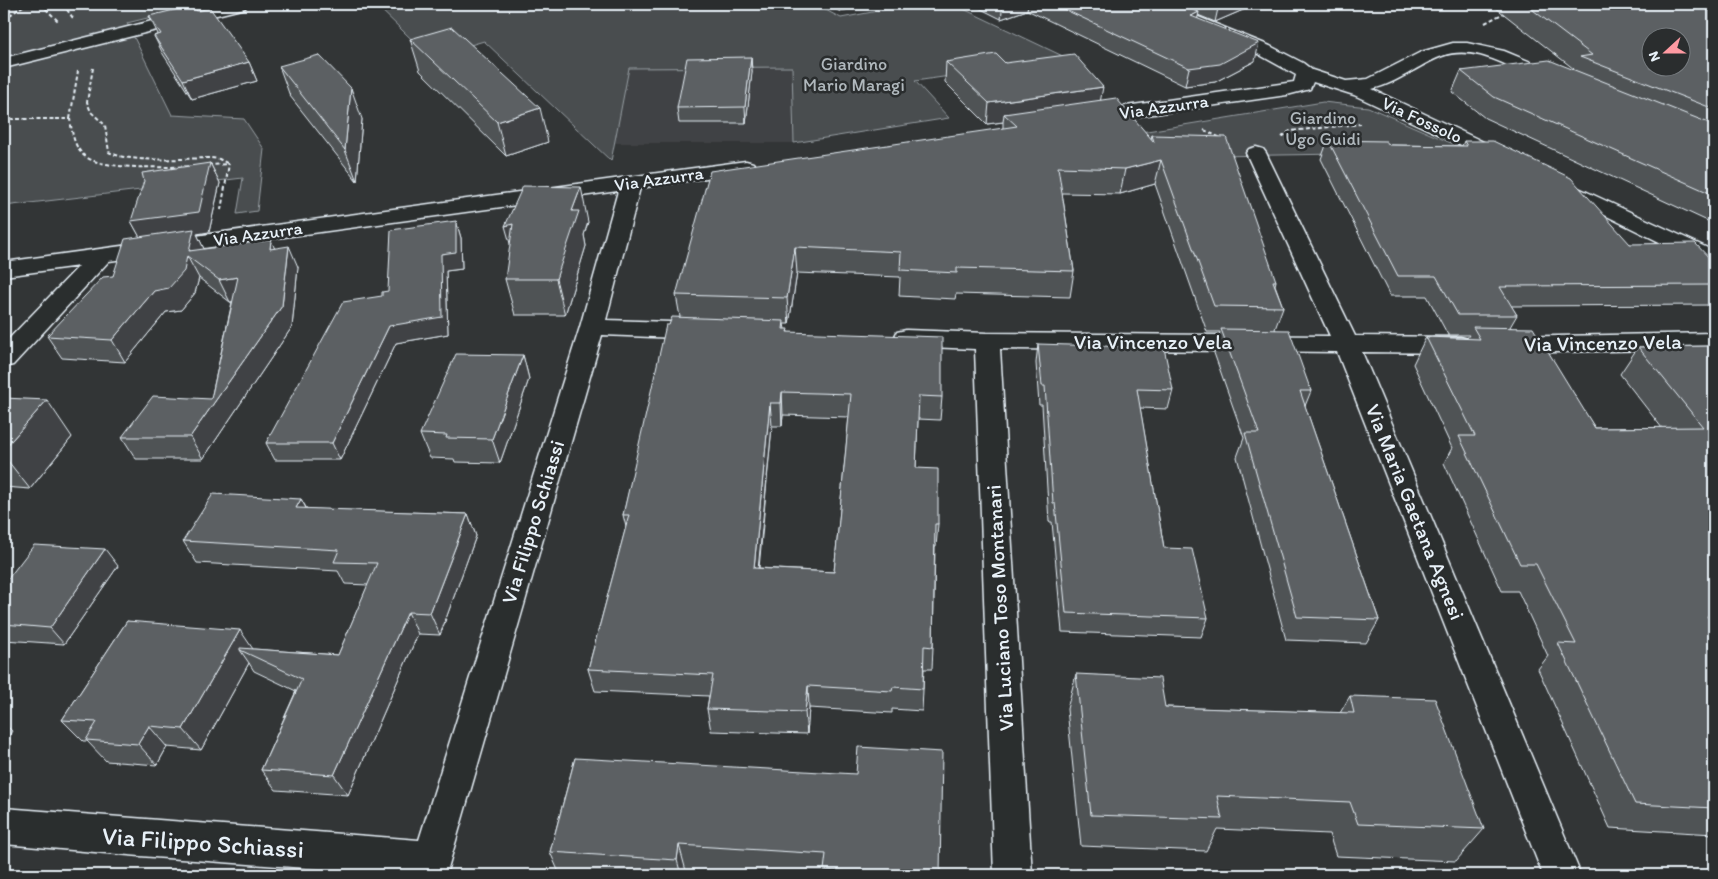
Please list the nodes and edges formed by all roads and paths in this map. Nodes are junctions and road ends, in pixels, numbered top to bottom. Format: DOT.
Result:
graph roads {
  1 [pos="26,4"];
  2 [pos="239,4"];
  3 [pos="1152,4"];
  4 [pos="4,19"];
  5 [pos="93,61"];
  6 [pos="4,63"];
  7 [pos="79,68"];
  8 [pos="1305,74"];
  9 [pos="1568,84"];
  10 [pos="1344,85"];
  11 [pos="4,119"];
  12 [pos="70,120"];
  13 [pos="1070,120"];
  14 [pos="1369,123"];
  15 [pos="1199,128"];
  16 [pos="1256,153"];
  17 [pos="229,164"];
  18 [pos="767,164"];
  19 [pos="1516,165"];
  20 [pos="1543,178"];
  21 [pos="631,183"];
  22 [pos="221,212"];
  23 [pos="102,255"];
  24 [pos="1714,260"];
  25 [pos="4,269"];
  26 [pos="592,327"];
  27 [pos="730,332"];
  28 [pos="878,337"];
  29 [pos="987,341"];
  30 [pos="1714,341"];
  31 [pos="1346,343"];
  32 [pos="4,359"];
  33 [pos="4,826"];
  34 [pos="429,867"];
  35 [pos="1014,875"];
  36 [pos="1562,875"];
  1 -- 4 [label="path"];
  2 -- 6 [label="street"];
  3 -- 8 [label="street, Via Fossolo"];
  5 -- 17 [label="path"];
  7 -- 12 [label="path"];
  8 -- 10 [label="street, Via Fossolo"];
  8 -- 13 [label="street, Via Azzurra"];
  9 -- 10 [label="street"];
  10 -- 19 [label="street, Via Fossolo"];
  11 -- 12 [label="path"];
  12 -- 17 [label="path"];
  14 -- 16 [label="path"];
  15 -- 16 [label="path"];
  16 -- 31 [label="street, Via Maria Gaetana Agnesi"];
  17 -- 22 [label="path"];
  18 -- 21 [label="street, Via Azzurra"];
  20 -- 24 [label="street"];
  21 -- 23 [label="street, Via Azzurra"];
  21 -- 26 [label="street, Via Filippo Schiassi"];
  23 -- 25 [label="street, Via Azzurra"];
  23 -- 32 [label="street"];
  26 -- 27 [label="street"];
  26 -- 34 [label="street, Via Filippo Schiassi"];
  28 -- 29 [label="street, Via Vincenzo Vela"];
  29 -- 31 [label="street, Via Vincenzo Vela"];
  29 -- 35 [label="street, Via Luciano Toso Montanari"];
  30 -- 31 [label="street, Via Vincenzo Vela"];
  31 -- 36 [label="street, Via Maria Gaetana Agnesi"];
  33 -- 34 [label="street, Via Filippo Schiassi"];
}
